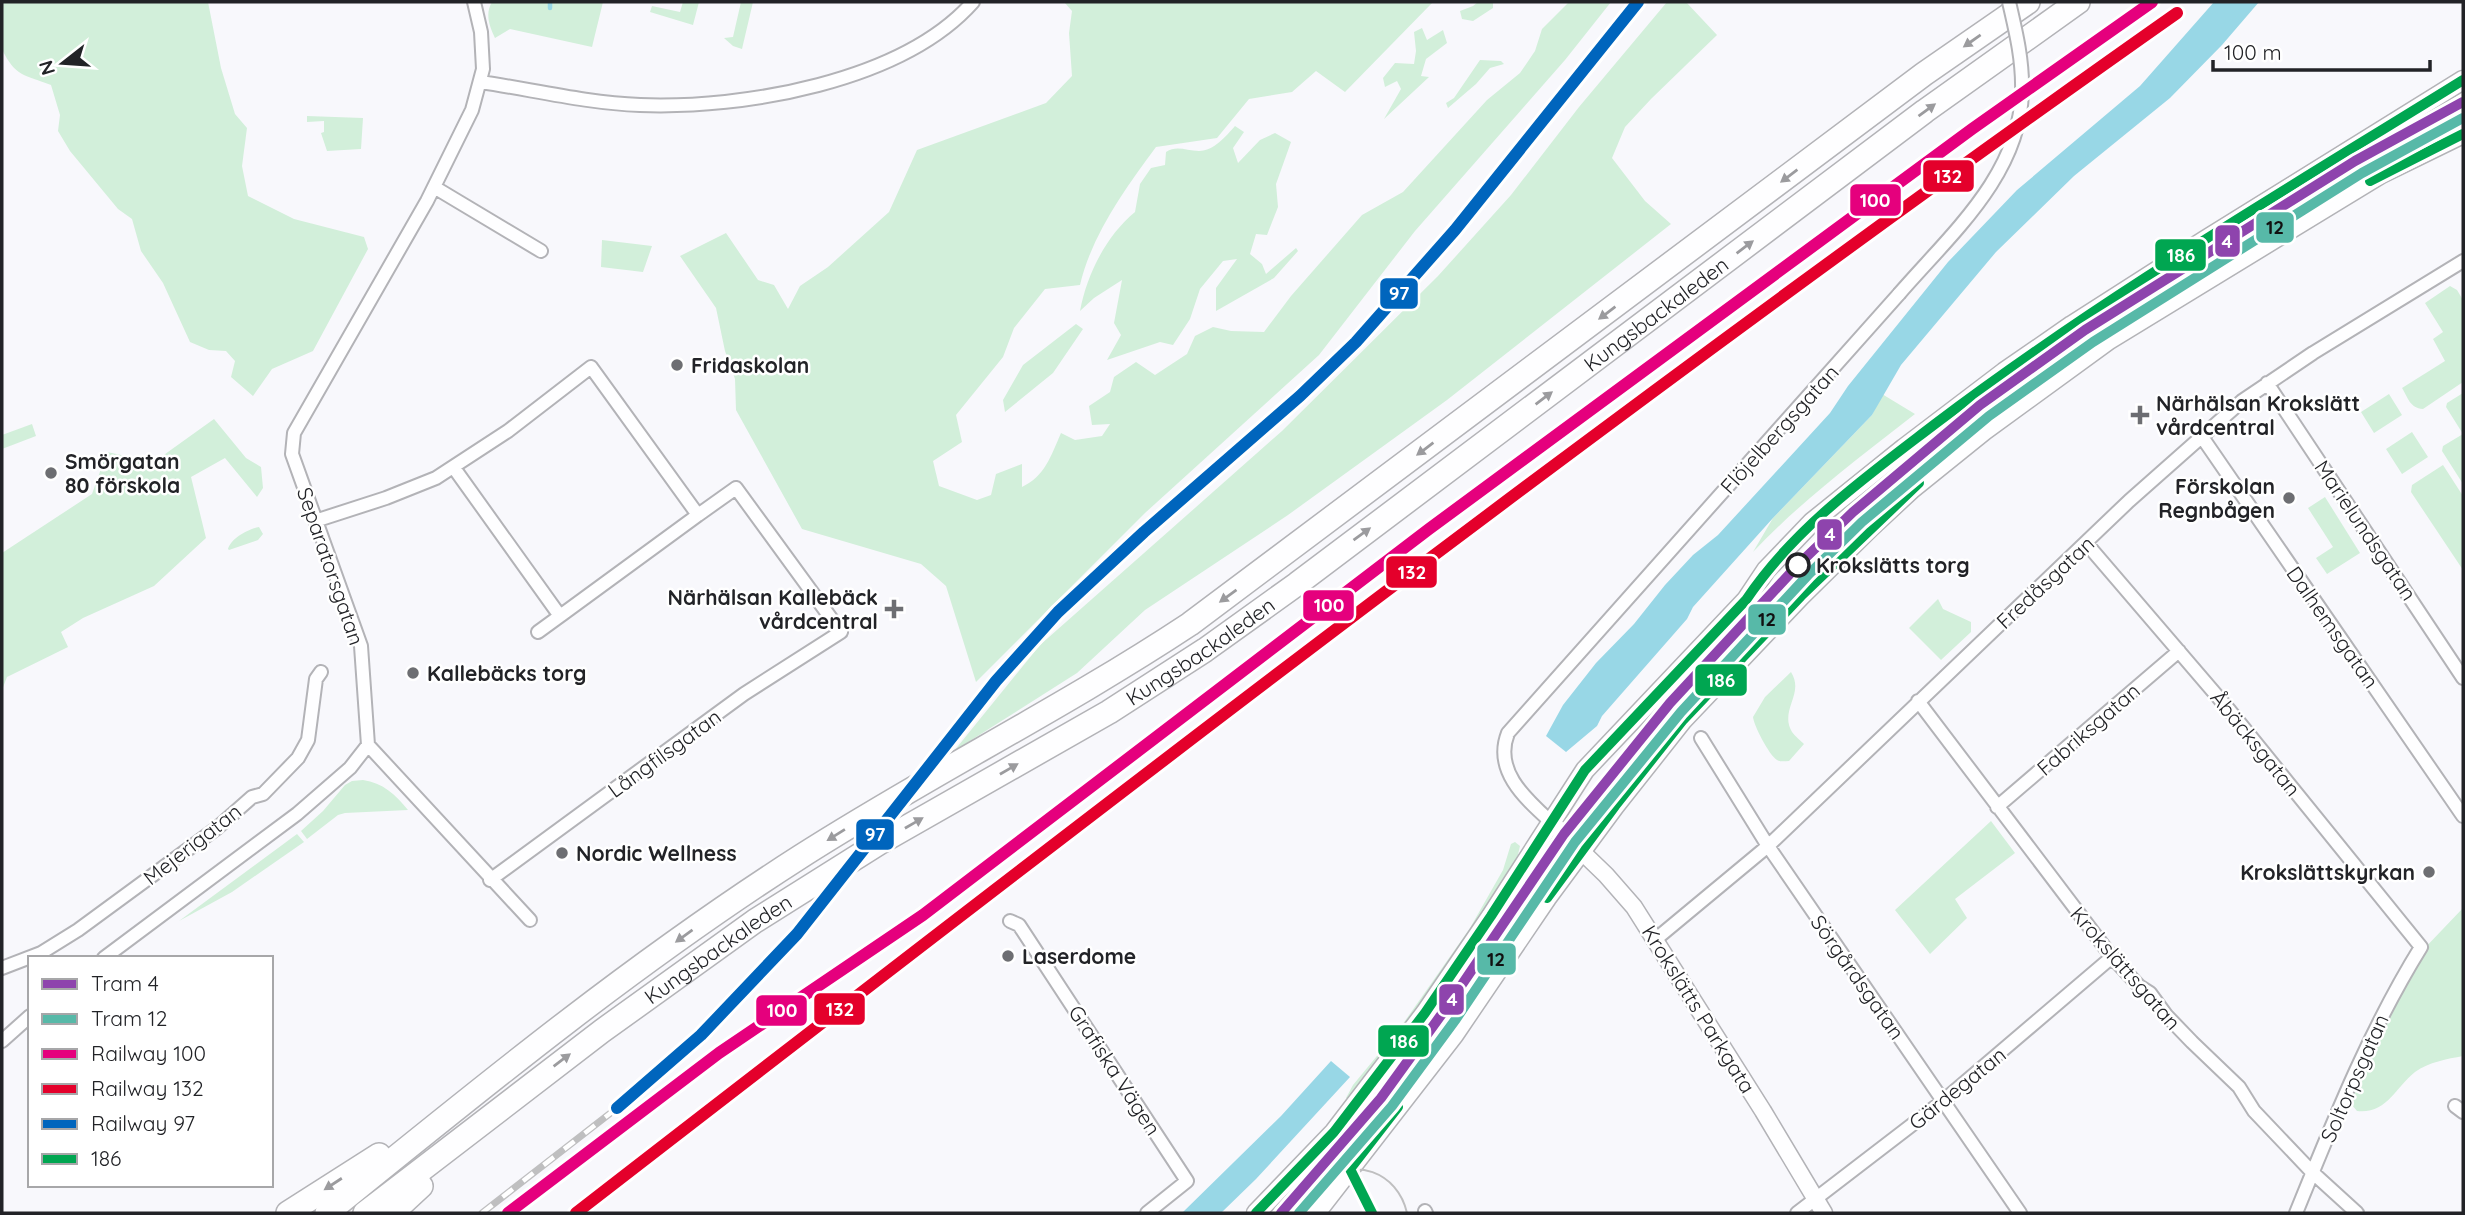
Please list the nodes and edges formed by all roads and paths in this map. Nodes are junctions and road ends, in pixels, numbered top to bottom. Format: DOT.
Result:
graph roads {
  1 [pos="474,2"];
  2 [pos="974,2"];
  3 [pos="2009,2"];
  4 [pos="2028,2"];
  5 [pos="2078,2"];
  6 [pos="2463,80"];
  7 [pos="481,82"];
  8 [pos="2463,134"];
  9 [pos="434,187"];
  10 [pos="541,251"];
  11 [pos="2461,266"];
  12 [pos="2267,383"];
  13 [pos="2202,437"];
  14 [pos="454,468"];
  15 [pos="698,515"];
  16 [pos="315,521"];
  17 [pos="2086,543"];
  18 [pos="560,616"];
  19 [pos="538,632"];
  20 [pos="2179,651"];
  21 [pos="321,672"];
  22 [pos="2463,678"];
  23 [pos="1918,701"];
  24 [pos="1701,738"];
  25 [pos="368,745"];
  26 [pos="1997,807"];
  27 [pos="2463,816"];
  28 [pos="1551,822"];
  29 [pos="1768,846"];
  30 [pos="1583,851"];
  31 [pos="490,880"];
  32 [pos="530,920"];
  33 [pos="1010,921"];
  34 [pos="1656,939"];
  35 [pos="2421,947"];
  36 [pos="33,956"];
  37 [pos="107,956"];
  38 [pos="2112,957"];
  39 [pos="28,958"];
  40 [pos="2,968"];
  41 [pos="28,1018"];
  42 [pos="2,1041"];
  43 [pos="1943,1101"];
  44 [pos="454,1110"];
  45 [pos="490,1117"];
  46 [pos="2312,1172"];
  47 [pos="1820,1206"];
  48 [pos="288,1213"];
  49 [pos="327,1213"];
  50 [pos="365,1213"];
  51 [pos="392,1213"];
  52 [pos="1147,1213"];
  53 [pos="1256,1213"];
  54 [pos="1316,1213"];
  55 [pos="1797,1213"];
  56 [pos="2020,1213"];
  57 [pos="2296,1213"];
  58 [pos="2357,1213"];
  1 -- 7 [label="street, Separatorsgatan"];
  2 -- 7 [label="street"];
  3 -- 28 [label="street, Flöjelbergsgatan, bridge"];
  4 -- 44 [label="highway, Kungsbackaleden, one-way"];
  45 -- 5 [label="highway, Kungsbackaleden, one-way"];
  6 -- 28 [label="main road"];
  7 -- 9 [label="street, Separatorsgatan"];
  8 -- 30 [label="main road"];
  9 -- 10 [label="street"];
  9 -- 16 [label="street, Separatorsgatan"];
  11 -- 12 [label="street, Fredåsgatan"];
  12 -- 13 [label="street, Fredåsgatan"];
  12 -- 22 [label="street, Marielundsgatan"];
  13 -- 17 [label="street, Fredåsgatan"];
  13 -- 27 [label="street, Dalhemsgatan"];
  14 -- 15 [label="street"];
  14 -- 16 [label="street"];
  14 -- 18 [label="street"];
  15 -- 18 [label="street"];
  15 -- 31 [label="street, Långfilsgatan"];
  16 -- 25 [label="street, Separatorsgatan"];
  17 -- 20 [label="street, Åbäcksgatan"];
  17 -- 23 [label="street, Fredåsgatan"];
  18 -- 19 [label="street"];
  20 -- 26 [label="street, Fabriksgatan"];
  20 -- 35 [label="street, Åbäcksgatan"];
  21 -- 36 [label="street, Mejerigatan"];
  23 -- 26 [label="street, Krokslättsgatan"];
  23 -- 29 [label="street, Fredåsgatan"];
  24 -- 29 [label="street, Sörgårdsgatan"];
  25 -- 31 [label="street"];
  25 -- 37 [label="street, Mejerigatan"];
  26 -- 38 [label="street, Krokslättsgatan"];
  28 -- 30 [label="street, Krokslätts Parkgata"];
  28 -- 53 [label="main road"];
  29 -- 34 [label="street, Fredåsgatan"];
  29 -- 43 [label="street, Sörgårdsgatan"];
  30 -- 34 [label="street, Krokslätts Parkgata"];
  30 -- 54 [label="main road"];
  31 -- 32 [label="street"];
  33 -- 52 [label="street, Grafiska Vägen"];
  34 -- 47 [label="street, Krokslätts Parkgata"];
  35 -- 46 [label="street, Soltorpsgatan"];
  38 -- 43 [label="street, Gärdegatan"];
  38 -- 46 [label="street, Krokslättsgatan"];
  39 -- 40 [label="street, Mejerigatan"];
  41 -- 42 [label="street"];
  43 -- 47 [label="street, Gärdegatan"];
  43 -- 56 [label="street, Sörgårdsgatan"];
  44 -- 48 [label="highway, one-way"];
  44 -- 49 [label="highway, Kungsbackaleden"];
  45 -- 50 [label="highway, Kungsbackaleden"];
  45 -- 51 [label="highway"];
  46 -- 57 [label="street, Soltorpsgatan"];
  46 -- 58 [label="street, Krokslättsgatan"];
  47 -- 55 [label="street, Gärdegatan"];
}
